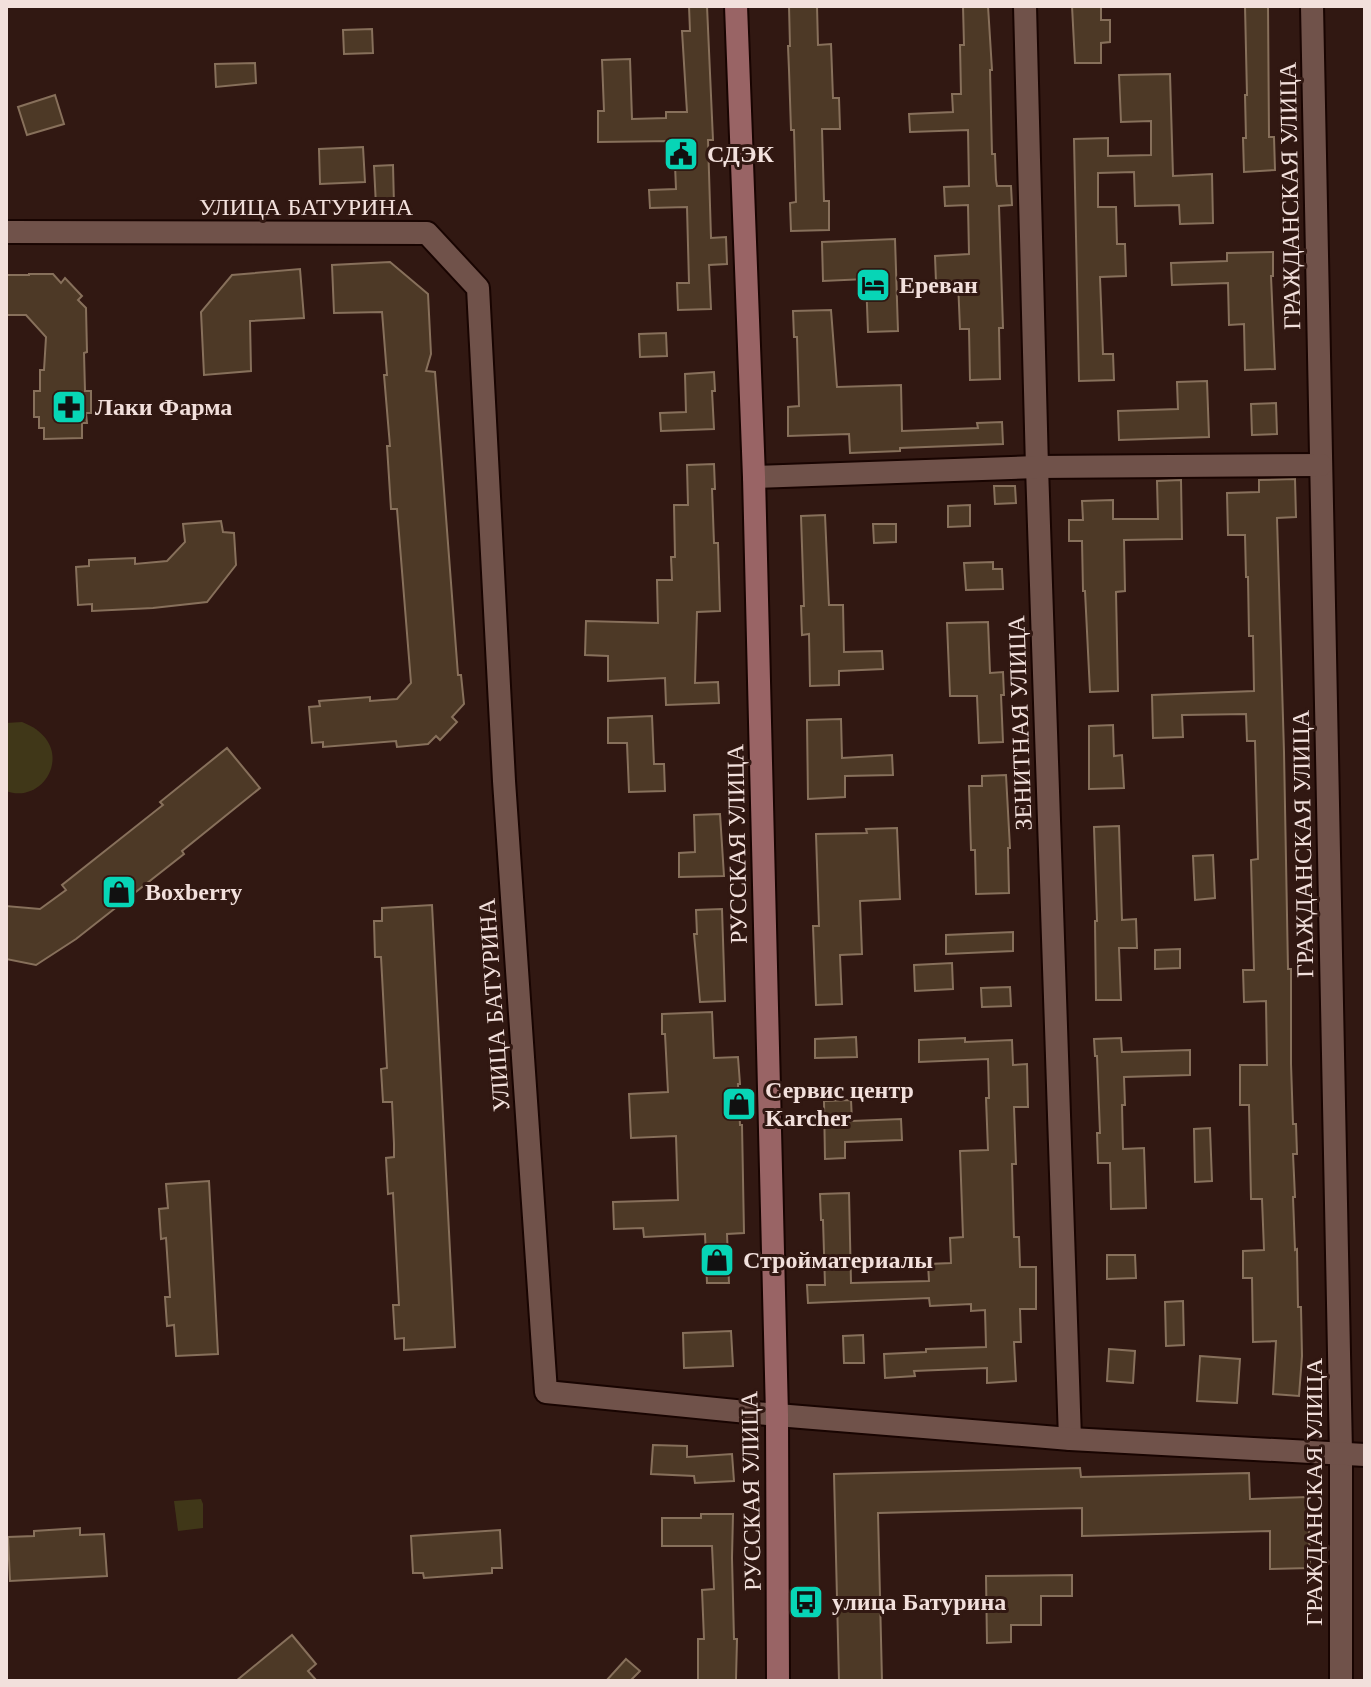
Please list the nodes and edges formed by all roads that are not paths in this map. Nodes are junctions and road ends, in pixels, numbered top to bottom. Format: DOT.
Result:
graph roads {
  1 [pos="736,6"];
  2 [pos="1025,6"];
  3 [pos="1312,6"];
  4 [pos="6,232"];
  5 [pos="1321,465"];
  6 [pos="1037,467"];
  7 [pos="754,477"];
  8 [pos="777,1415"];
  9 [pos="1070,1439"];
  10 [pos="1341,1453"];
  11 [pos="1365,1455"];
  12 [pos="778,1681"];
  13 [pos="1341,1681"];
  1 -- 7 [label="main road, РУССКАЯ УЛИЦА"];
  2 -- 6 [label="street, ЗЕНИТНАЯ УЛИЦА"];
  3 -- 5 [label="street, ГРАЖДАНСКАЯ УЛИЦА"];
  4 -- 8 [label="street, УЛИЦА БАТУРИНА"];
  5 -- 6 [label="street"];
  5 -- 10 [label="street, ГРАЖДАНСКАЯ УЛИЦА"];
  6 -- 7 [label="street"];
  6 -- 9 [label="street, ЗЕНИТНАЯ УЛИЦА"];
  7 -- 8 [label="main road, РУССКАЯ УЛИЦА"];
  8 -- 9 [label="street, УЛИЦА БАТУРИНА"];
  8 -- 12 [label="main road, РУССКАЯ УЛИЦА"];
  9 -- 10 [label="street, УЛИЦА БАТУРИНА"];
  10 -- 11 [label="street, УЛИЦА БАТУРИНА"];
  10 -- 13 [label="street, ГРАЖДАНСКАЯ УЛИЦА"];
}
